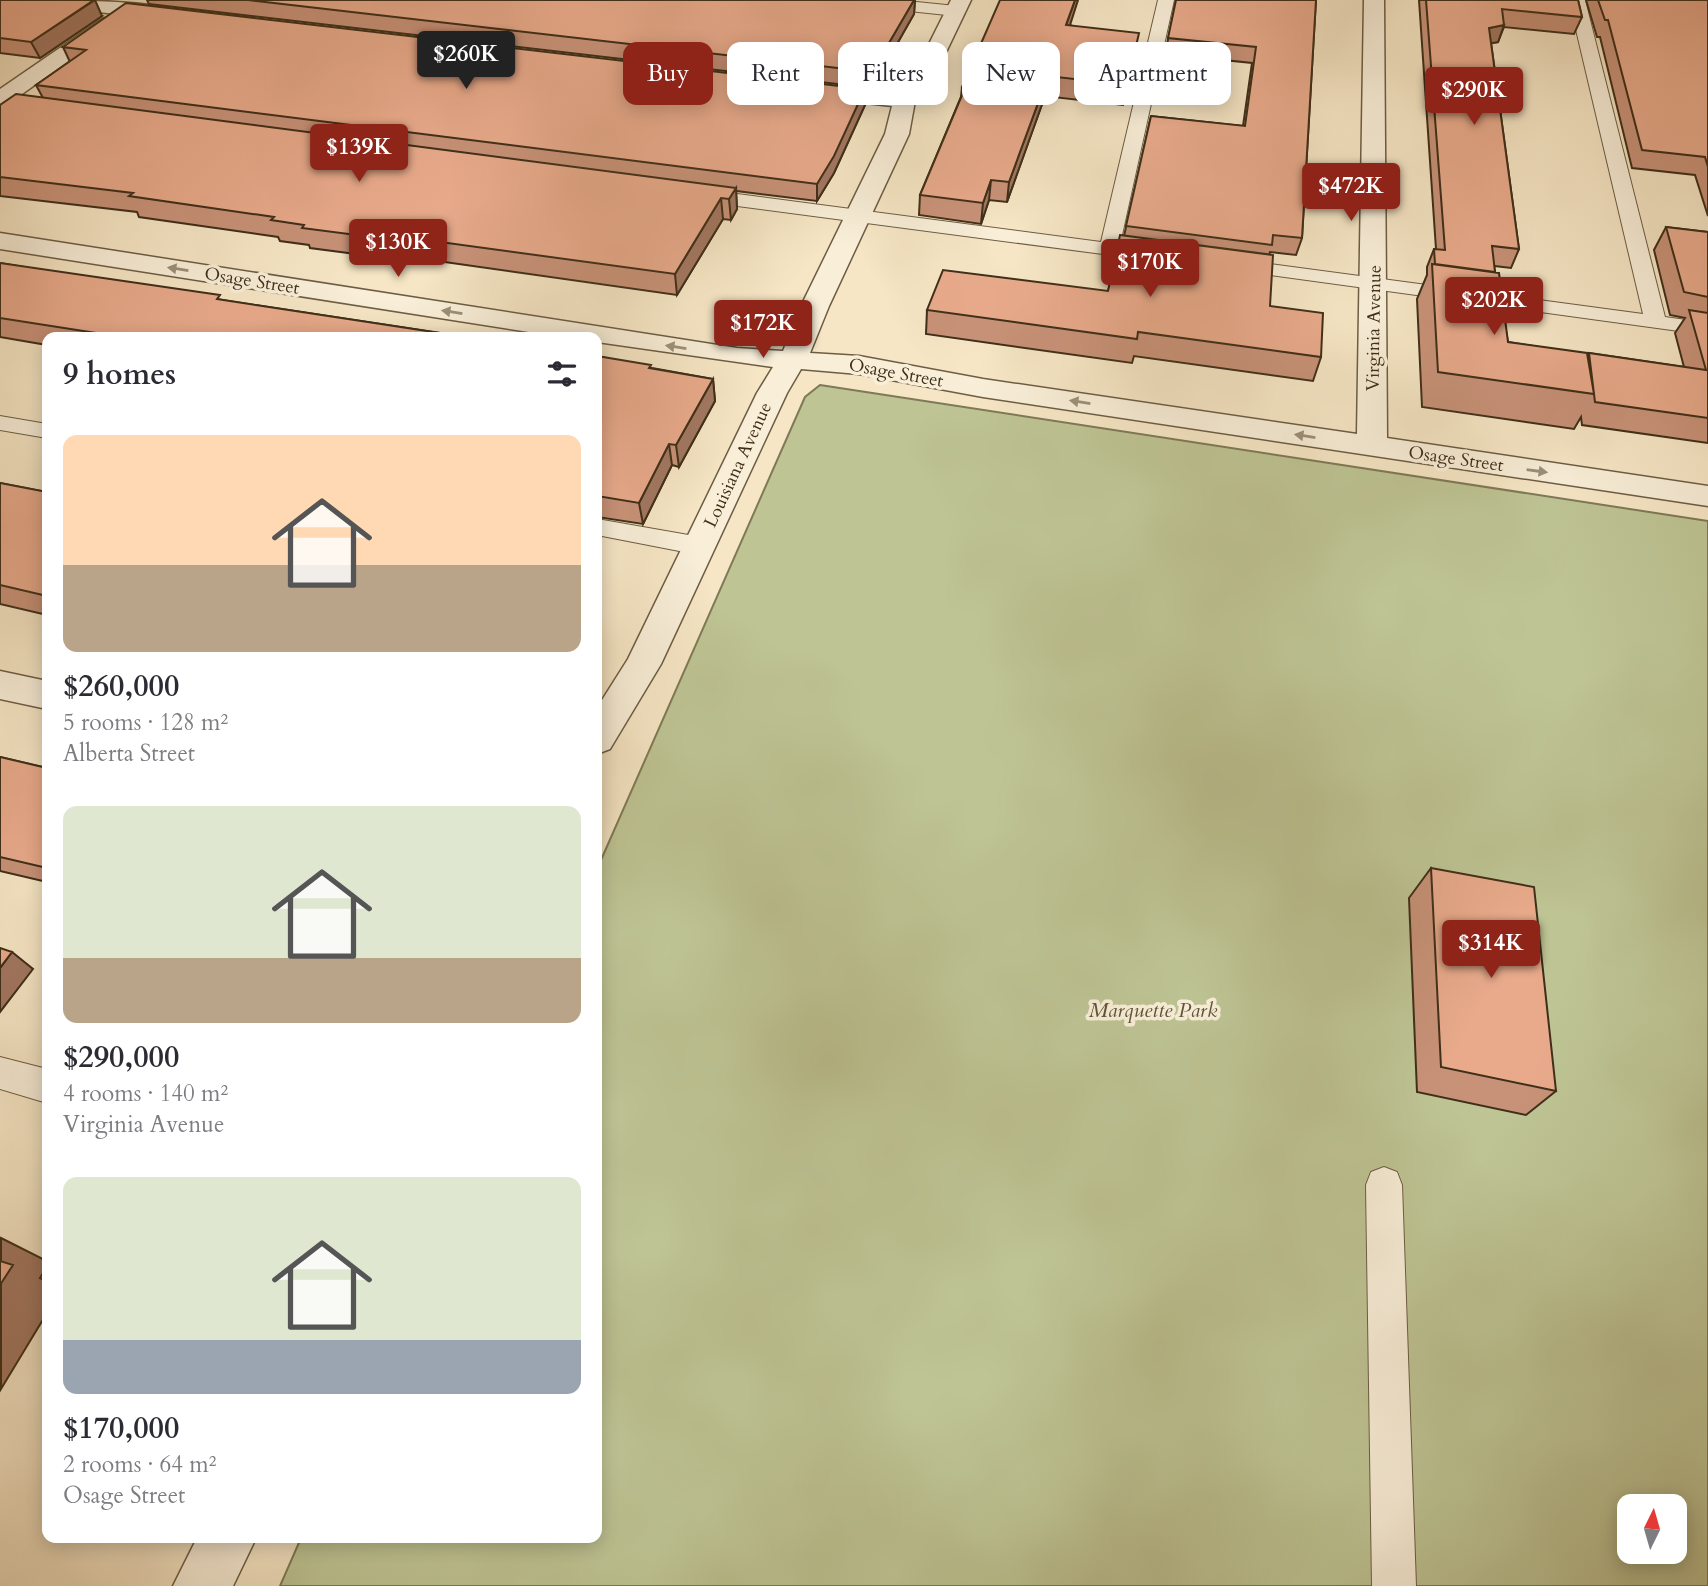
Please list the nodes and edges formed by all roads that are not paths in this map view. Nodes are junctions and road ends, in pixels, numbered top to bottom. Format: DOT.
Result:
graph roads {
  1 [pos="46,0"];
  2 [pos="853,0"];
  3 [pos="1166,0"];
  4 [pos="1374,0"];
  5 [pos="1577,0"];
  6 [pos="136,5"];
  7 [pos="958,5"];
  8 [pos="184,16"];
  9 [pos="940,42"];
  10 [pos="0,101"];
  11 [pos="903,105"];
  12 [pos="31,107"];
  13 [pos="682,193"];
  14 [pos="858,216"];
  15 [pos="0,241"];
  16 [pos="1109,249"];
  17 [pos="1175,258"];
  18 [pos="1215,263"];
  19 [pos="1374,284"];
  20 [pos="1656,322"];
  21 [pos="1708,329"];
  22 [pos="583,332"];
  23 [pos="602,335"];
  24 [pos="793,360"];
  25 [pos="0,423"];
  26 [pos="42,430"];
  27 [pos="1372,446"];
  28 [pos="1708,496"];
  29 [pos="602,528"];
  30 [pos="700,546"];
  31 [pos="0,685"];
  32 [pos="42,694"];
  33 [pos="602,730"];
  34 [pos="0,1073"];
  35 [pos="42,1085"];
  36 [pos="1384,1185"];
  37 [pos="225,1543"];
  38 [pos="202,1586"];
  39 [pos="1394,1586"];
  1 -- 6 [label="street"];
  2 -- 7 [label="lane"];
  3 -- 16 [label="lane"];
  4 -- 19 [label="street, Virginia Avenue"];
  5 -- 20 [label="lane"];
  6 -- 8 [label="street"];
  6 -- 10 [label="street"];
  7 -- 9 [label="street, Louisiana Avenue"];
  10 -- 12 [label="lane"];
  11 -- 14 [label="street, Louisiana Avenue"];
  13 -- 14 [label="lane"];
  14 -- 16 [label="lane"];
  14 -- 24 [label="street, Louisiana Avenue"];
  22 -- 15 [label="street, Osage Street, one-way"];
  16 -- 17 [label="lane"];
  18 -- 19 [label="lane"];
  19 -- 20 [label="lane"];
  19 -- 27 [label="street, Virginia Avenue"];
  20 -- 21 [label="lane"];
  24 -- 23 [label="street, Osage Street, one-way"];
  27 -- 24 [label="street, Osage Street, one-way"];
  24 -- 30 [label="street, Louisiana Avenue"];
  25 -- 26 [label="lane"];
  27 -- 28 [label="street, Osage Street, one-way"];
  29 -- 30 [label="lane"];
  30 -- 33 [label="street, Louisiana Avenue"];
  31 -- 32 [label="street"];
  34 -- 35 [label="lane"];
  36 -- 39 [label="lane"];
  37 -- 38 [label="street"];
}
